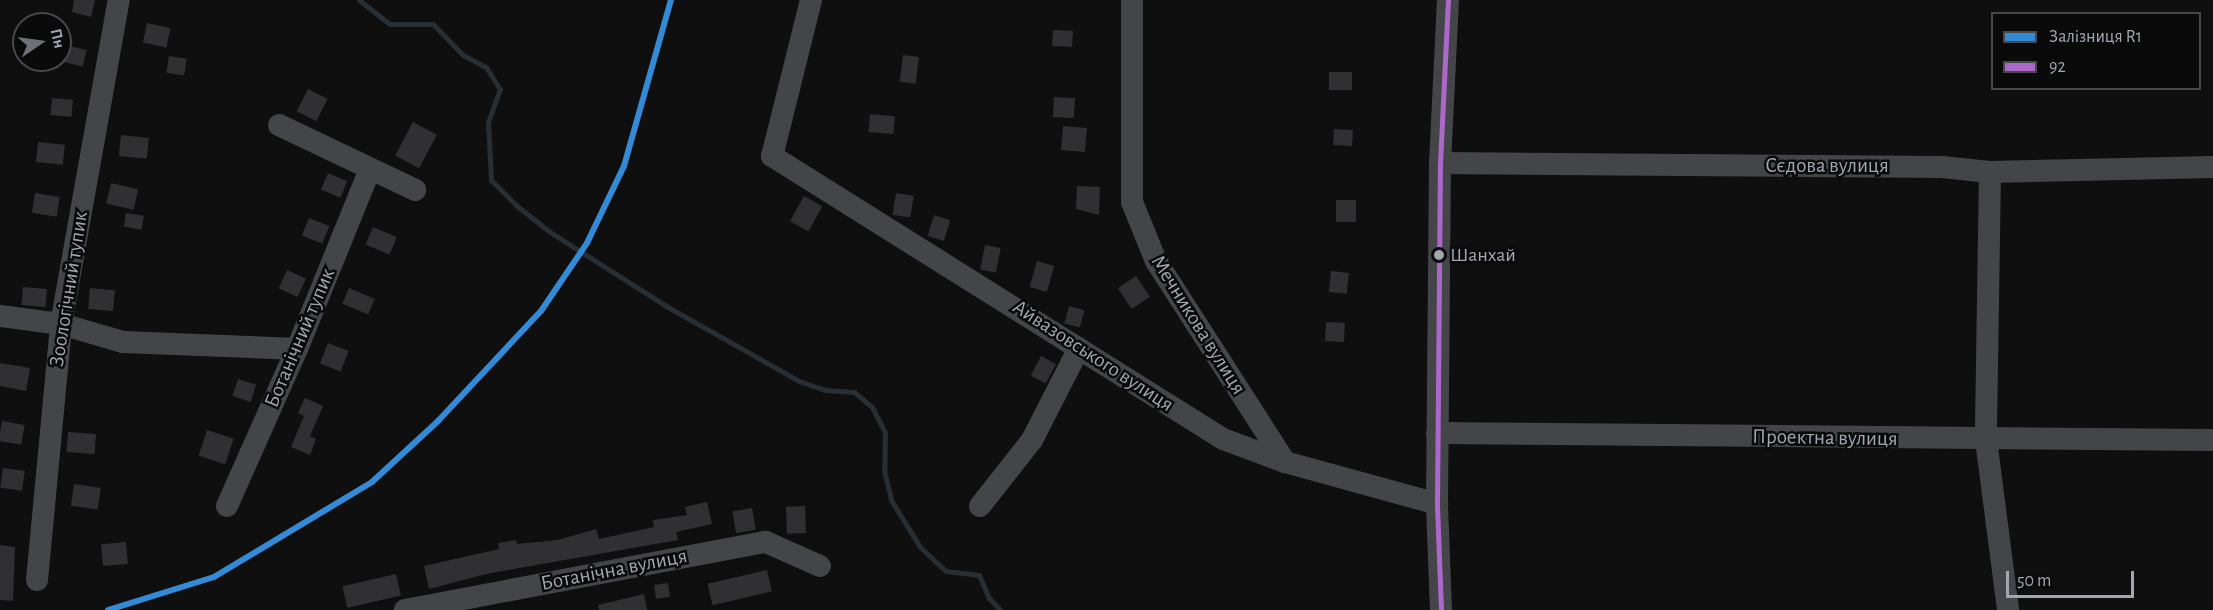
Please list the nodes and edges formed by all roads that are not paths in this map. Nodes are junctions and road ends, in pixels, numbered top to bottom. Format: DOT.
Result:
graph roads {
  1 [pos="119,0"];
  2 [pos="812,0"];
  3 [pos="1132,0"];
  4 [pos="1448,0"];
  5 [pos="279,125"];
  6 [pos="1440,163"];
  7 [pos="2213,167"];
  8 [pos="370,169"];
  9 [pos="1990,172"];
  10 [pos="415,190"];
  11 [pos="0,316"];
  12 [pos="61,324"];
  13 [pos="1079,348"];
  14 [pos="297,350"];
  15 [pos="1437,433"];
  16 [pos="1986,440"];
  17 [pos="2213,440"];
  18 [pos="1285,462"];
  19 [pos="1437,504"];
  20 [pos="227,506"];
  21 [pos="980,506"];
  22 [pos="820,566"];
  23 [pos="37,580"];
  24 [pos="405,610"];
  25 [pos="1441,610"];
  26 [pos="2008,610"];
  1 -- 12 [label="street, Зоологічний тупик"];
  2 -- 13 [label="street, Айвазовського вулиця"];
  3 -- 18 [label="street, Мечникова вулиця"];
  4 -- 6 [label="street"];
  5 -- 8 [label="street"];
  6 -- 9 [label="street, Сєдова вулиця"];
  6 -- 15 [label="street"];
  7 -- 9 [label="street, Сєдова вулиця"];
  8 -- 10 [label="street"];
  8 -- 14 [label="street, Ботанічний тупик"];
  9 -- 16 [label="street"];
  11 -- 12 [label="street"];
  12 -- 14 [label="street"];
  12 -- 23 [label="street, Зоологічний тупик"];
  13 -- 18 [label="street, Айвазовського вулиця"];
  13 -- 21 [label="street"];
  14 -- 20 [label="street, Ботанічний тупик"];
  15 -- 16 [label="street, Проектна вулиця"];
  15 -- 19 [label="street"];
  16 -- 17 [label="street, Проектна вулиця"];
  16 -- 26 [label="street"];
  18 -- 19 [label="street, Айвазовського вулиця"];
  19 -- 25 [label="street"];
  22 -- 24 [label="street, Ботанічна вулиця"];
}
